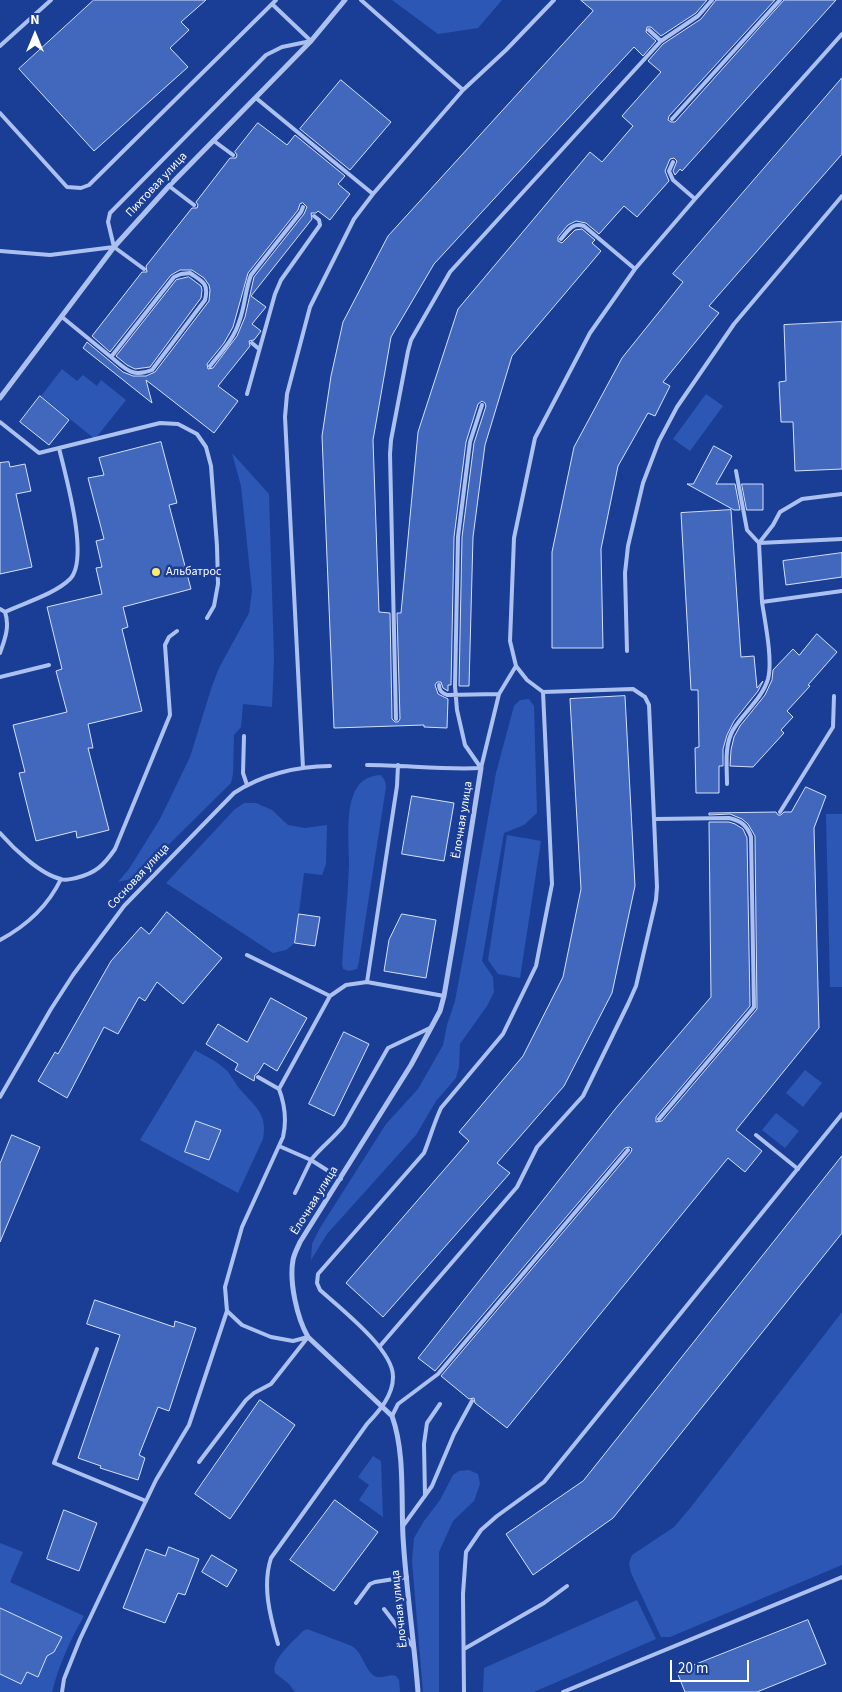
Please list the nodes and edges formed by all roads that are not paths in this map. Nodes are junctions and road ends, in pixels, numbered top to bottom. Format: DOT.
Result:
graph roads {
  1 [pos="51,0"];
  2 [pos="276,0"];
  3 [pos="345,0"];
  4 [pos="361,0"];
  5 [pos="554,0"];
  6 [pos="712,0"];
  7 [pos="780,0"];
  8 [pos="272,4"];
  9 [pos="649,30"];
  10 [pos="842,34"];
  11 [pos="312,41"];
  12 [pos="661,41"];
  13 [pos="0,46"];
  14 [pos="463,90"];
  15 [pos="256,98"];
  16 [pos="0,113"];
  17 [pos="672,120"];
  18 [pos="214,141"];
  19 [pos="233,155"];
  20 [pos="673,162"];
  21 [pos="169,186"];
  22 [pos="373,194"];
  23 [pos="842,196"];
  24 [pos="695,198"];
  25 [pos="194,205"];
  26 [pos="303,207"];
  27 [pos="314,216"];
  28 [pos="560,239"];
  29 [pos="114,247"];
  30 [pos="0,252"];
  31 [pos="144,269"];
  32 [pos="635,269"];
  33 [pos="62,317"];
  34 [pos="252,343"];
  35 [pos="259,349"];
  36 [pos="111,357"];
  37 [pos="210,366"];
  38 [pos="247,394"];
  39 [pos="0,398"];
  40 [pos="482,405"];
  41 [pos="0,422"];
  42 [pos="59,448"];
  43 [pos="736,471"];
  44 [pos="842,494"];
  45 [pos="842,539"];
  46 [pos="759,543"];
  47 [pos="842,591"];
  48 [pos="762,602"];
  49 [pos="2,611"];
  50 [pos="207,618"];
  51 [pos="177,631"];
  52 [pos="627,652"];
  53 [pos="0,653"];
  54 [pos="49,665"];
  55 [pos="516,666"];
  56 [pos="0,677"];
  57 [pos="439,685"];
  58 [pos="543,692"];
  59 [pos="499,694"];
  60 [pos="456,696"];
  61 [pos="834,696"];
  62 [pos="396,719"];
  63 [pos="244,736"];
  64 [pos="398,765"];
  65 [pos="330,766"];
  66 [pos="367,766"];
  67 [pos="303,768"];
  68 [pos="481,768"];
  69 [pos="727,784"];
  70 [pos="247,785"];
  71 [pos="780,812"];
  72 [pos="655,819"];
  73 [pos="0,833"];
  74 [pos="61,880"];
  75 [pos="0,940"];
  76 [pos="247,956"];
  77 [pos="367,982"];
  78 [pos="330,996"];
  79 [pos="444,996"];
  80 [pos="432,1028"];
  81 [pos="258,1077"];
  82 [pos="279,1089"];
  83 [pos="0,1097"];
  84 [pos="842,1114"];
  85 [pos="659,1119"];
  86 [pos="756,1135"];
  87 [pos="279,1146"];
  88 [pos="628,1150"];
  89 [pos="311,1160"];
  90 [pos="798,1169"];
  91 [pos="341,1179"];
  92 [pos="295,1193"];
  93 [pos="227,1311"];
  94 [pos="308,1337"];
  95 [pos="380,1346"];
  96 [pos="97,1349"];
  97 [pos="472,1400"];
  98 [pos="440,1404"];
  99 [pos="382,1408"];
  100 [pos="392,1416"];
  101 [pos="200,1462"];
  102 [pos="425,1496"];
  103 [pos="146,1501"];
  104 [pos="403,1526"];
  105 [pos="842,1576"];
  106 [pos="407,1577"];
  107 [pos="567,1586"];
  108 [pos="356,1603"];
  109 [pos="384,1609"];
  110 [pos="278,1644"];
  111 [pos="464,1649"];
  112 [pos="414,1650"];
  113 [pos="62,1692"];
  114 [pos="418,1692"];
  115 [pos="464,1692"];
  116 [pos="563,1692"];
  1 -- 13 [label="lane"];
  2 -- 8 [label="lane"];
  3 -- 11 [label="street, Пихтовая улица"];
  4 -- 14 [label="lane"];
  5 -- 14 [label="lane"];
  6 -- 12 [label="lane"];
  7 -- 17 [label="lane"];
  8 -- 11 [label="lane"];
  8 -- 16 [label="lane"];
  9 -- 12 [label="lane"];
  10 -- 24 [label="lane"];
  11 -- 15 [label="street, Пихтовая улица"];
  11 -- 29 [label="lane"];
  12 -- 62 [label="lane"];
  14 -- 22 [label="lane"];
  15 -- 18 [label="street, Пихтовая улица"];
  15 -- 22 [label="lane"];
  18 -- 19 [label="lane"];
  18 -- 21 [label="street, Пихтовая улица"];
  20 -- 24 [label="lane"];
  21 -- 25 [label="lane"];
  21 -- 29 [label="street, Пихтовая улица"];
  22 -- 67 [label="lane"];
  23 -- 52 [label="lane"];
  24 -- 32 [label="lane"];
  26 -- 37 [label="lane"];
  27 -- 35 [label="lane"];
  28 -- 32 [label="lane"];
  29 -- 30 [label="lane"];
  29 -- 31 [label="lane"];
  29 -- 33 [label="street, Пихтовая улица"];
  32 -- 55 [label="lane"];
  33 -- 36 [label="lane"];
  33 -- 39 [label="street, Пихтовая улица"];
  34 -- 35 [label="lane"];
  35 -- 38 [label="lane"];
  36 -- 36 [label="lane"];
  40 -- 60 [label="lane"];
  41 -- 42 [label="lane"];
  42 -- 49 [label="lane"];
  42 -- 50 [label="lane"];
  43 -- 46 [label="lane"];
  44 -- 46 [label="lane"];
  45 -- 46 [label="lane"];
  46 -- 48 [label="lane"];
  47 -- 48 [label="lane"];
  48 -- 69 [label="lane"];
  49 -- 53 [label="lane"];
  51 -- 74 [label="lane"];
  54 -- 56 [label="lane"];
  55 -- 58 [label="lane"];
  55 -- 59 [label="lane"];
  57 -- 60 [label="lane"];
  58 -- 72 [label="lane"];
  58 -- 95 [label="lane"];
  59 -- 60 [label="lane"];
  59 -- 68 [label="lane"];
  60 -- 68 [label="lane"];
  61 -- 71 [label="lane"];
  63 -- 70 [label="lane"];
  64 -- 66 [label="lane"];
  64 -- 68 [label="lane"];
  64 -- 77 [label="lane"];
  65 -- 67 [label="lane, Сосновая улица"];
  67 -- 70 [label="lane, Сосновая улица"];
  68 -- 79 [label="street, Ёлочная улица"];
  70 -- 83 [label="lane, Сосновая улица"];
  72 -- 85 [label="lane"];
  72 -- 95 [label="lane"];
  73 -- 74 [label="lane"];
  74 -- 75 [label="lane"];
  76 -- 78 [label="lane"];
  77 -- 78 [label="lane"];
  77 -- 79 [label="lane"];
  78 -- 82 [label="lane"];
  79 -- 80 [label="street, Ёлочная улица"];
  80 -- 89 [label="lane"];
  80 -- 91 [label="street, Ёлочная улица"];
  81 -- 82 [label="lane"];
  82 -- 87 [label="lane"];
  84 -- 90 [label="lane"];
  86 -- 90 [label="lane"];
  87 -- 89 [label="lane"];
  87 -- 93 [label="lane"];
  88 -- 100 [label="lane"];
  89 -- 91 [label="lane"];
  89 -- 92 [label="lane"];
  90 -- 111 [label="lane"];
  91 -- 94 [label="street, Ёлочная улица"];
  93 -- 94 [label="lane"];
  93 -- 103 [label="lane"];
  94 -- 99 [label="street, Ёлочная улица"];
  94 -- 101 [label="lane"];
  95 -- 99 [label="lane"];
  96 -- 103 [label="lane"];
  97 -- 102 [label="lane"];
  98 -- 102 [label="lane"];
  99 -- 100 [label="street, Ёлочная улица"];
  99 -- 110 [label="lane"];
  100 -- 104 [label="street, Ёлочная улица"];
  102 -- 104 [label="lane"];
  103 -- 113 [label="lane"];
  104 -- 106 [label="street, Ёлочная улица"];
  105 -- 116 [label="lane"];
  106 -- 108 [label="lane"];
  106 -- 112 [label="street, Ёлочная улица"];
  107 -- 111 [label="lane"];
  109 -- 112 [label="lane"];
  111 -- 115 [label="lane"];
  112 -- 114 [label="street, Ёлочная улица"];
}
